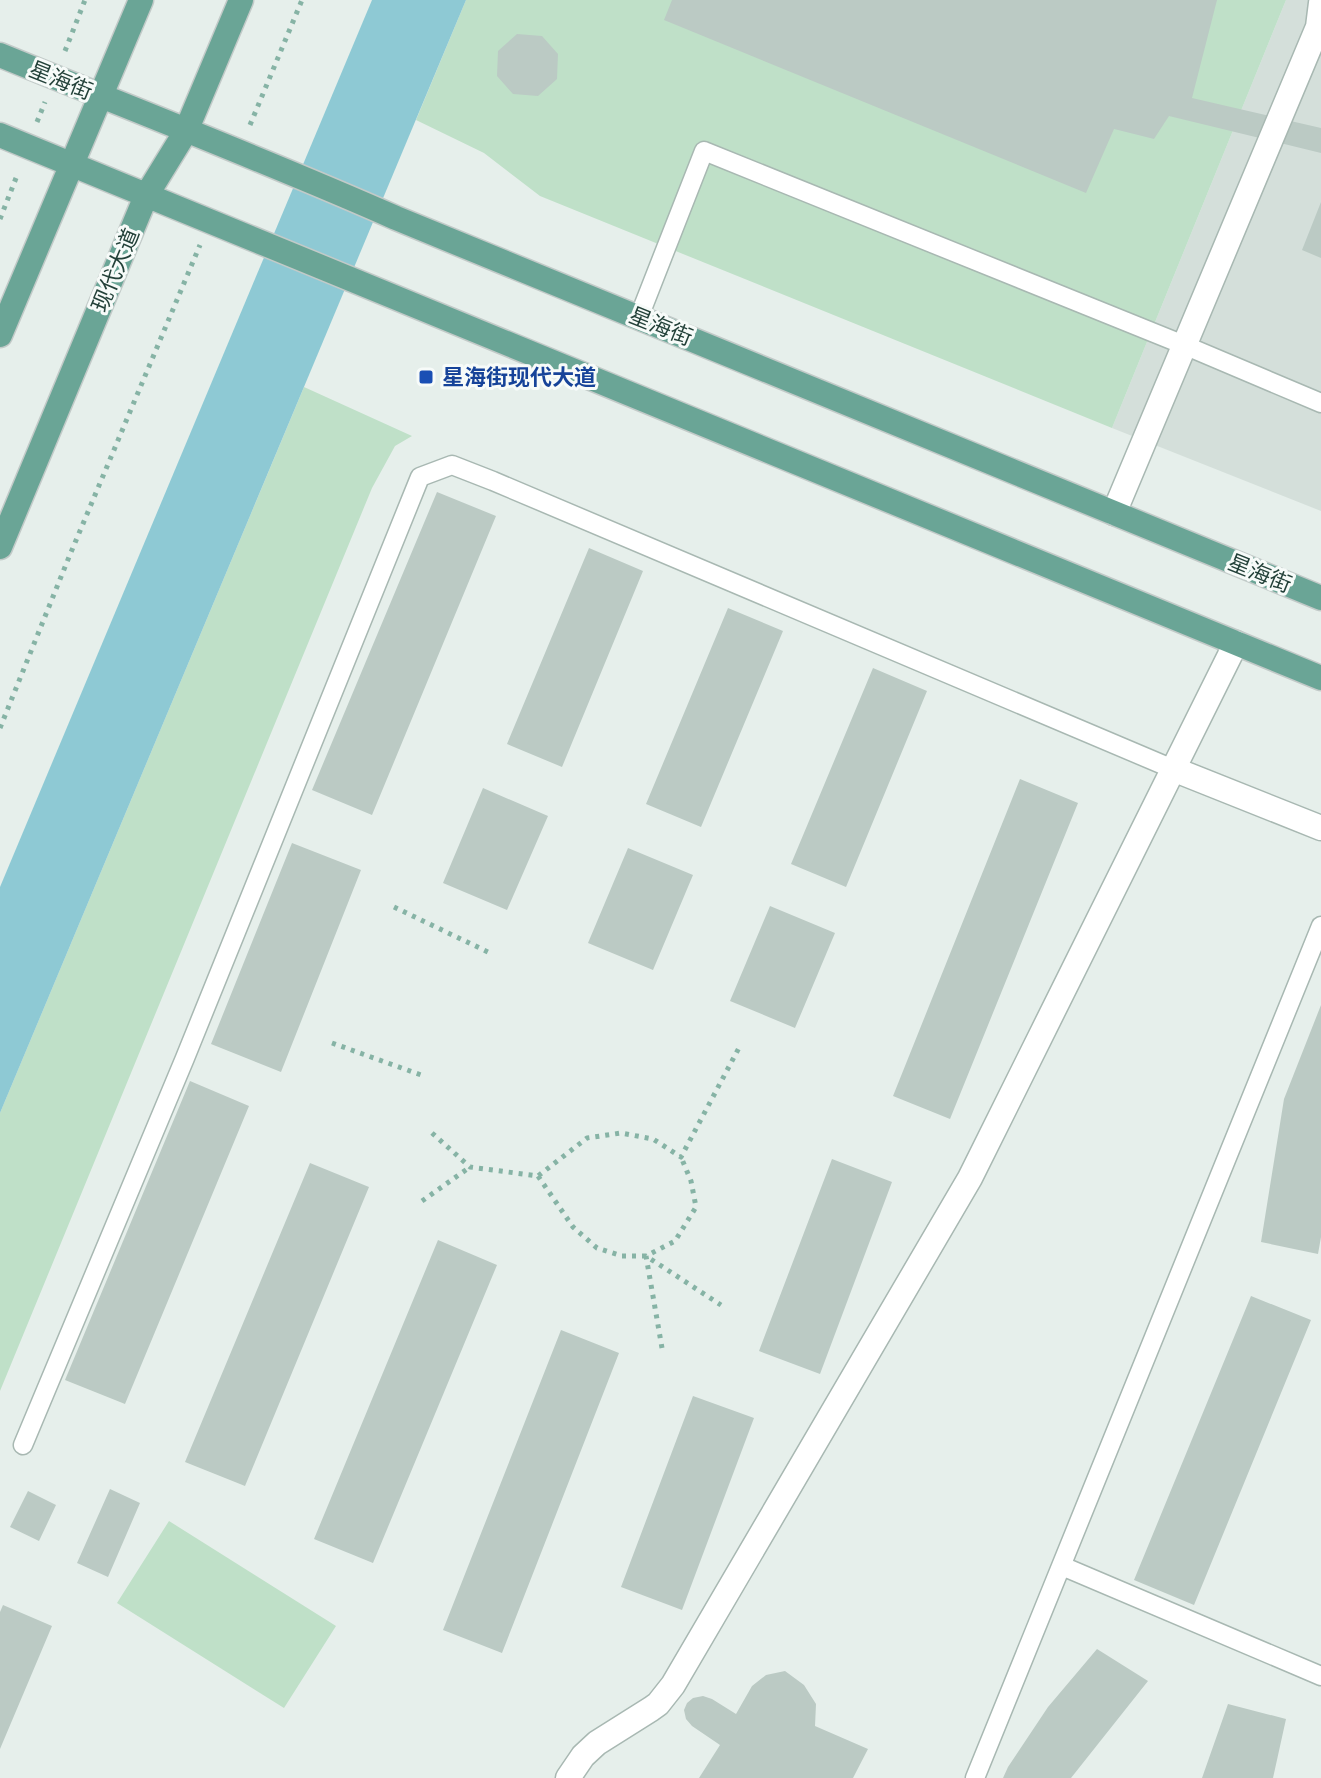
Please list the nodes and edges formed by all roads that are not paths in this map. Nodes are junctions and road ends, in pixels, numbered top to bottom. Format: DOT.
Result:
graph roads {
  1 [pos="141,0"];
  2 [pos="241,0"];
  3 [pos="1320,20"];
  4 [pos="0,55"];
  5 [pos="100,96"];
  6 [pos="186,131"];
  7 [pos="0,135"];
  8 [pos="71,165"];
  9 [pos="146,196"];
  10 [pos="639,317"];
  11 [pos="0,335"];
  12 [pos="1184,345"];
  13 [pos="1321,403"];
  14 [pos="1114,513"];
  15 [pos="0,547"];
  16 [pos="1321,598"];
  17 [pos="1236,643"];
  18 [pos="1321,678"];
  19 [pos="1173,769"];
  20 [pos="1321,828"];
  21 [pos="1321,926"];
  22 [pos="23,1445"];
  23 [pos="1062,1566"];
  24 [pos="1321,1676"];
  25 [pos="568,1778"];
  26 [pos="975,1778"];
  1 -- 5 [label="main road"];
  2 -- 6 [label="main road, 现代大道"];
  3 -- 12 [label="street"];
  4 -- 5 [label="main road, 星海街"];
  5 -- 6 [label="main road, 星海街"];
  5 -- 8 [label="main road"];
  6 -- 9 [label="main road, 现代大道"];
  6 -- 10 [label="main road, 星海街"];
  7 -- 8 [label="main road"];
  8 -- 9 [label="main road"];
  8 -- 11 [label="main road"];
  9 -- 15 [label="main road, 现代大道"];
  9 -- 17 [label="main road"];
  10 -- 12 [label="lane"];
  10 -- 14 [label="main road, 星海街"];
  12 -- 13 [label="lane"];
  12 -- 14 [label="street"];
  14 -- 16 [label="main road, 星海街"];
  17 -- 18 [label="main road"];
  17 -- 19 [label="street"];
  19 -- 20 [label="street"];
  19 -- 22 [label="lane"];
  19 -- 25 [label="street"];
  21 -- 23 [label="lane"];
  23 -- 24 [label="lane"];
  23 -- 26 [label="lane"];
}
